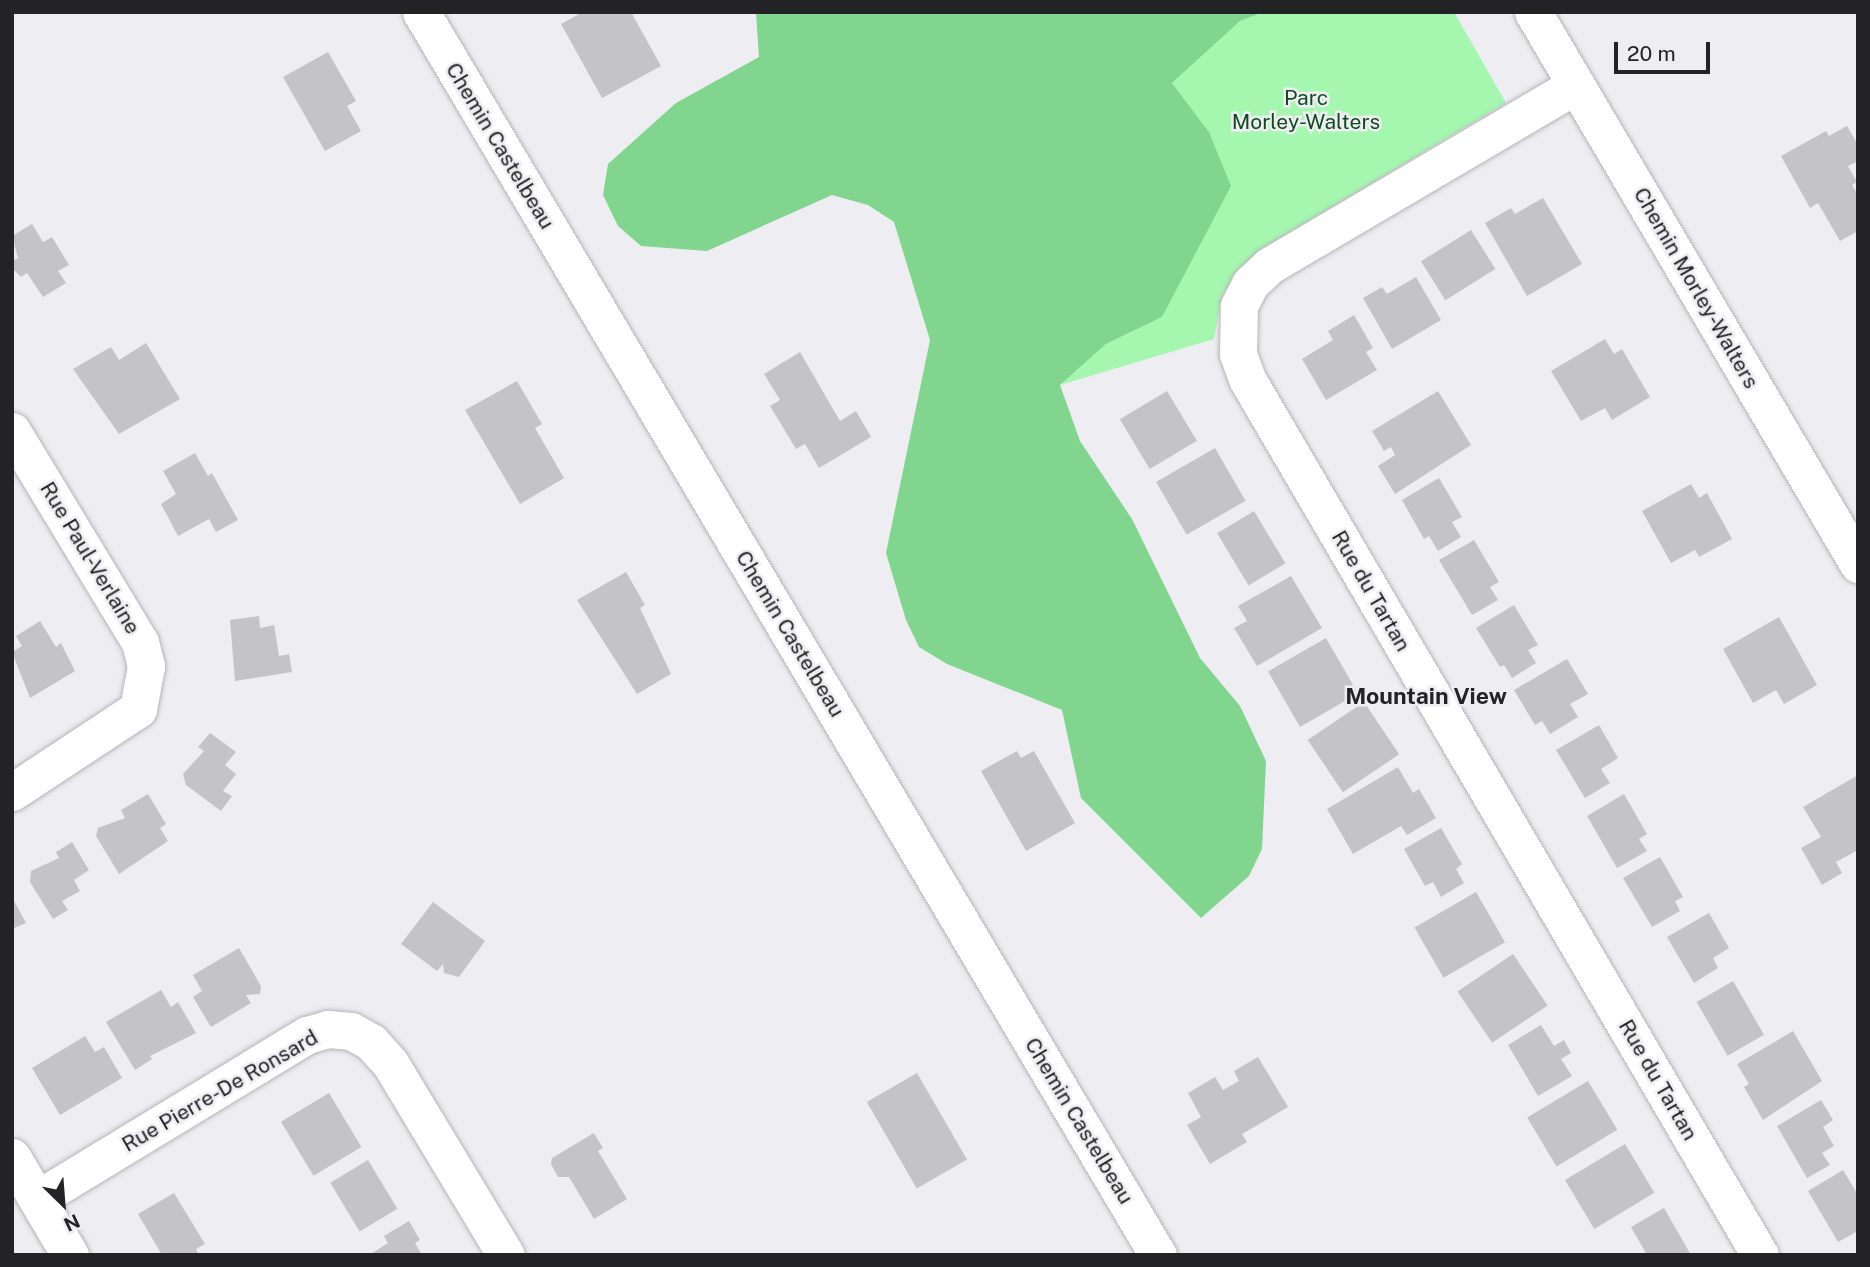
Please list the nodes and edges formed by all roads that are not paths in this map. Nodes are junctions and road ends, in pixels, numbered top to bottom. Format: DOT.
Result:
graph roads {
  1 [pos="421,12"];
  2 [pos="1533,12"];
  3 [pos="1576,85"];
  4 [pos="12,431"];
  5 [pos="1858,564"];
  6 [pos="12,792"];
  7 [pos="12,1157"];
  8 [pos="37,1199"];
  9 [pos="70,1255"];
  10 [pos="506,1255"];
  11 [pos="1158,1255"];
  12 [pos="1760,1255"];
  1 -- 11 [label="street, Chemin Castelbeau"];
  2 -- 3 [label="street, Chemin Morley-Walters"];
  3 -- 5 [label="street, Chemin Morley-Walters"];
  3 -- 12 [label="street, Rue du Tartan"];
  4 -- 6 [label="street, Rue Paul-Verlaine"];
  7 -- 8 [label="street"];
  8 -- 9 [label="street"];
  8 -- 10 [label="street, Rue Pierre-De Ronsard"];
}
